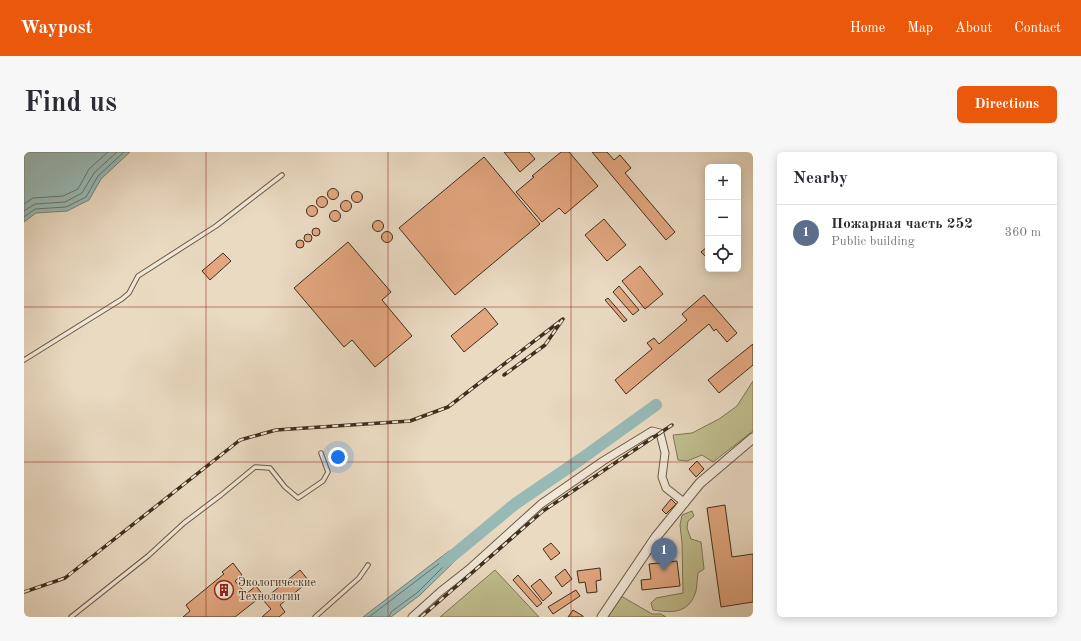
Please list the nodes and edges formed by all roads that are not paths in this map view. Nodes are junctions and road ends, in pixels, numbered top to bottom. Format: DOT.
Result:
graph roads {
  1 [pos="282,176"];
  2 [pos="24,360"];
  3 [pos="753,438"];
  4 [pos="321,453"];
  5 [pos="685,503"];
  6 [pos="368,565"];
  7 [pos="70,617"];
  8 [pos="315,617"];
  9 [pos="412,617"];
  10 [pos="602,617"];
  1 -- 2 [label="lane"];
  3 -- 5 [label="street"];
  4 -- 7 [label="lane"];
  5 -- 9 [label="street"];
  5 -- 10 [label="street"];
  6 -- 8 [label="lane"];
}
